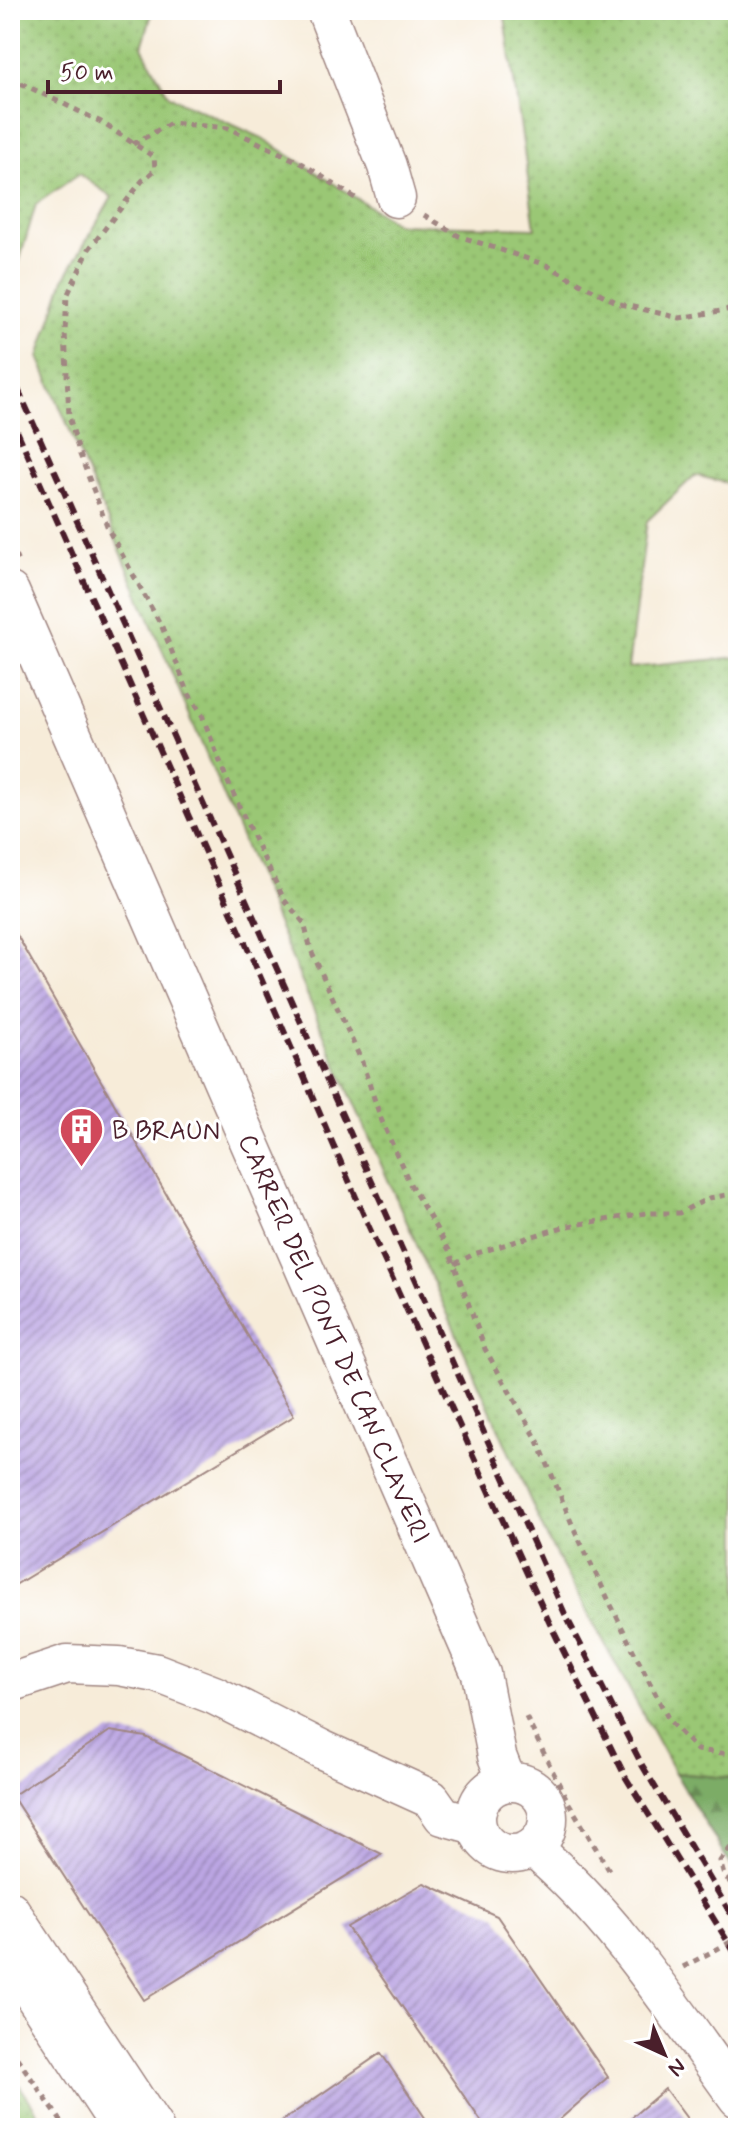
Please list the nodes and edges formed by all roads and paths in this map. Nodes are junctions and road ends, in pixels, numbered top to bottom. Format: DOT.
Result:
graph roads {
  1 [pos="326,10"];
  2 [pos="10,78"];
  3 [pos="133,144"];
  4 [pos="396,198"];
  5 [pos="738,304"];
  6 [pos="10,592"];
  7 [pos="738,1193"];
  8 [pos="455,1264"];
  9 [pos="10,1683"];
  10 [pos="738,1755"];
  11 [pos="489,1801"];
  12 [pos="738,1838"];
  13 [pos="533,1848"];
  14 [pos="738,1892"];
  15 [pos="10,1910"];
  16 [pos="738,1938"];
  17 [pos="10,1959"];
  18 [pos="652,1980"];
  19 [pos="10,2048"];
  20 [pos="738,2098"];
  21 [pos="66,2128"];
  22 [pos="121,2128"];
  23 [pos="154,2128"];
  1 -- 4 [label="street"];
  2 -- 3 [label="path"];
  3 -- 4 [label="path"];
  3 -- 8 [label="path"];
  4 -- 5 [label="path"];
  6 -- 11 [label="street, CARRER DEL PONT DE CAN CLAVERI"];
  7 -- 8 [label="path"];
  8 -- 10 [label="path"];
  9 -- 11 [label="street"];
  11 -- 13 [label="street"];
  11 -- 13 [label="street"];
  12 -- 14 [label="path"];
  13 -- 18 [label="street"];
  15 -- 23 [label="street"];
  16 -- 18 [label="path"];
  17 -- 22 [label="street"];
  18 -- 20 [label="street"];
  19 -- 21 [label="path"];
}
